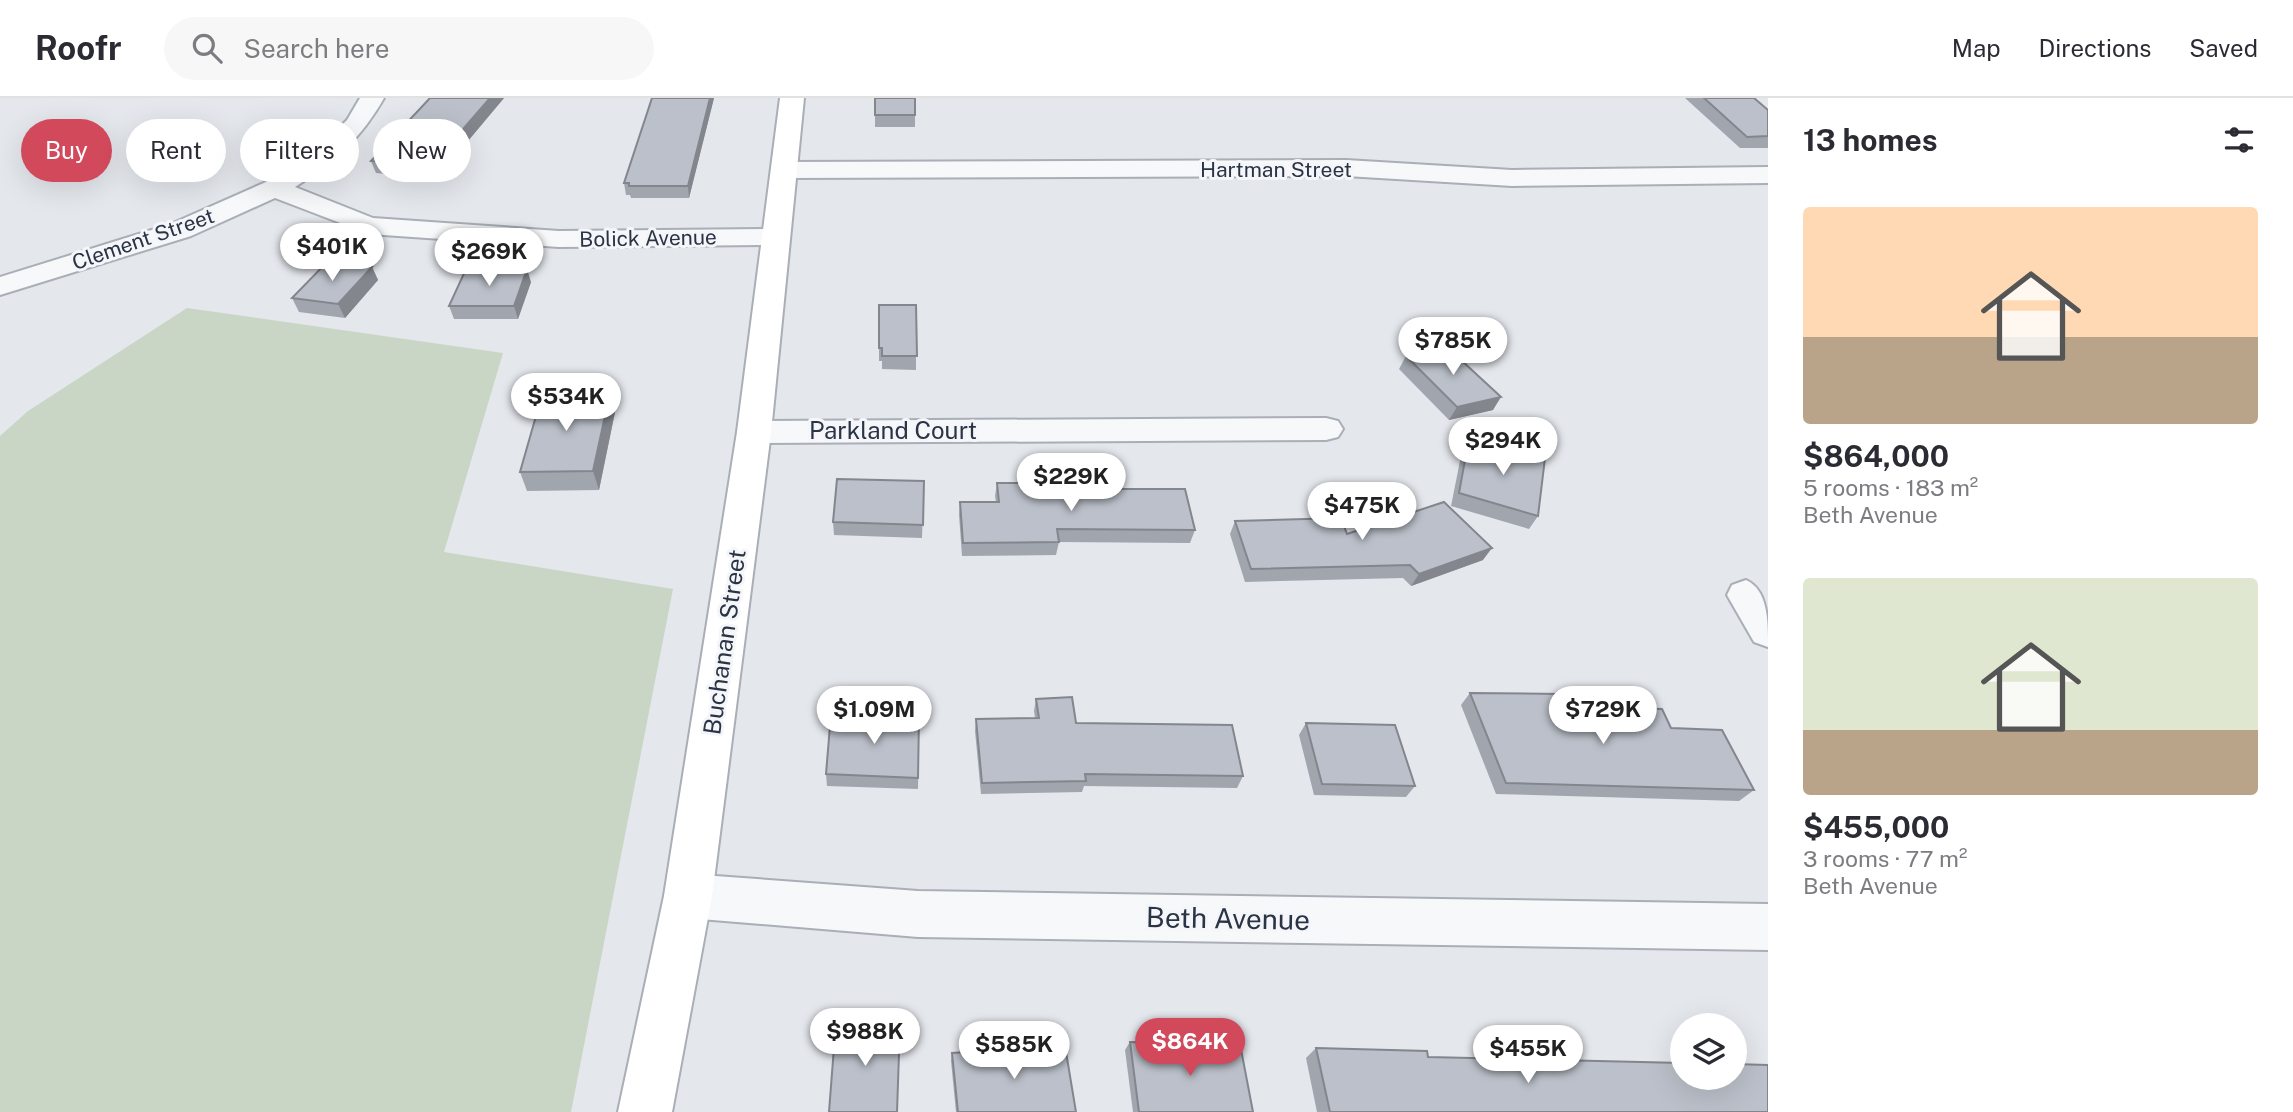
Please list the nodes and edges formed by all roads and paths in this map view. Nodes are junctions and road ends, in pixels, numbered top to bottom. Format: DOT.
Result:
graph roads {
  1 [pos="372,98"];
  2 [pos="792,98"];
  3 [pos="785,170"];
  4 [pos="1768,175"];
  5 [pos="275,188"];
  6 [pos="776,237"];
  7 [pos="0,286"];
  8 [pos="1326,429"];
  9 [pos="754,432"];
  10 [pos="1746,595"];
  11 [pos="1768,631"];
  12 [pos="688,896"];
  13 [pos="1768,927"];
  14 [pos="645,1112"];
  1 -- 5 [label="street, Clement Street"];
  2 -- 3 [label="street, Buchanan Street"];
  3 -- 4 [label="street, Hartman Street"];
  3 -- 6 [label="street, Buchanan Street"];
  5 -- 6 [label="street, Bolick Avenue"];
  5 -- 7 [label="street, Clement Street"];
  6 -- 9 [label="street, Buchanan Street"];
  8 -- 9 [label="street, Parkland Court"];
  9 -- 12 [label="street, Buchanan Street"];
  10 -- 11 [label="street"];
  12 -- 13 [label="street, Beth Avenue"];
  12 -- 14 [label="street, Buchanan Street"];
}
